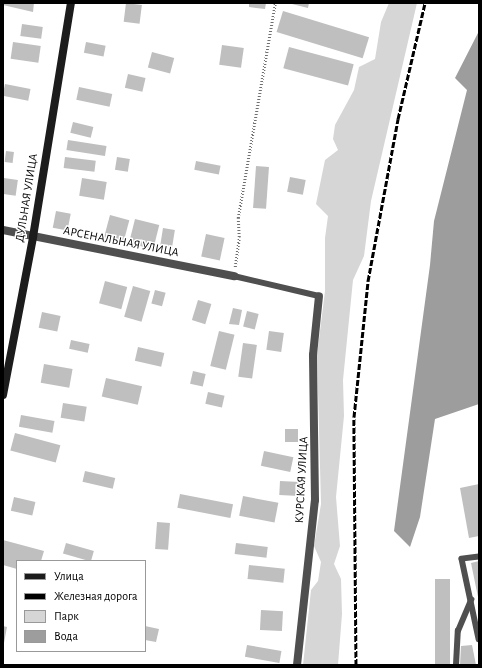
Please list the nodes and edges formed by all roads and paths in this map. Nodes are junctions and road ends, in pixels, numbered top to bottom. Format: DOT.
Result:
graph roads {
  1 [pos="71,3"];
  2 [pos="275,3"];
  3 [pos="3,230"];
  4 [pos="33,237"];
  5 [pos="234,276"];
  6 [pos="319,296"];
  7 [pos="3,395"];
  8 [pos="479,557"];
  9 [pos="471,600"];
  10 [pos="479,639"];
  11 [pos="297,665"];
  12 [pos="456,665"];
  1 -- 4 [label="street, ДУЛЬНАЯ УЛИЦА"];
  2 -- 5 [label="path"];
  3 -- 4 [label="street, АРСЕНАЛЬНАЯ УЛИЦА"];
  4 -- 5 [label="street, АРСЕНАЛЬНАЯ УЛИЦА"];
  4 -- 7 [label="street, ДУЛЬНАЯ УЛИЦА"];
  5 -- 6 [label="lane"];
  6 -- 11 [label="street, КУРСКАЯ УЛИЦА"];
  8 -- 9 [label="lane"];
  9 -- 10 [label="lane"];
  9 -- 12 [label="lane"];
}
